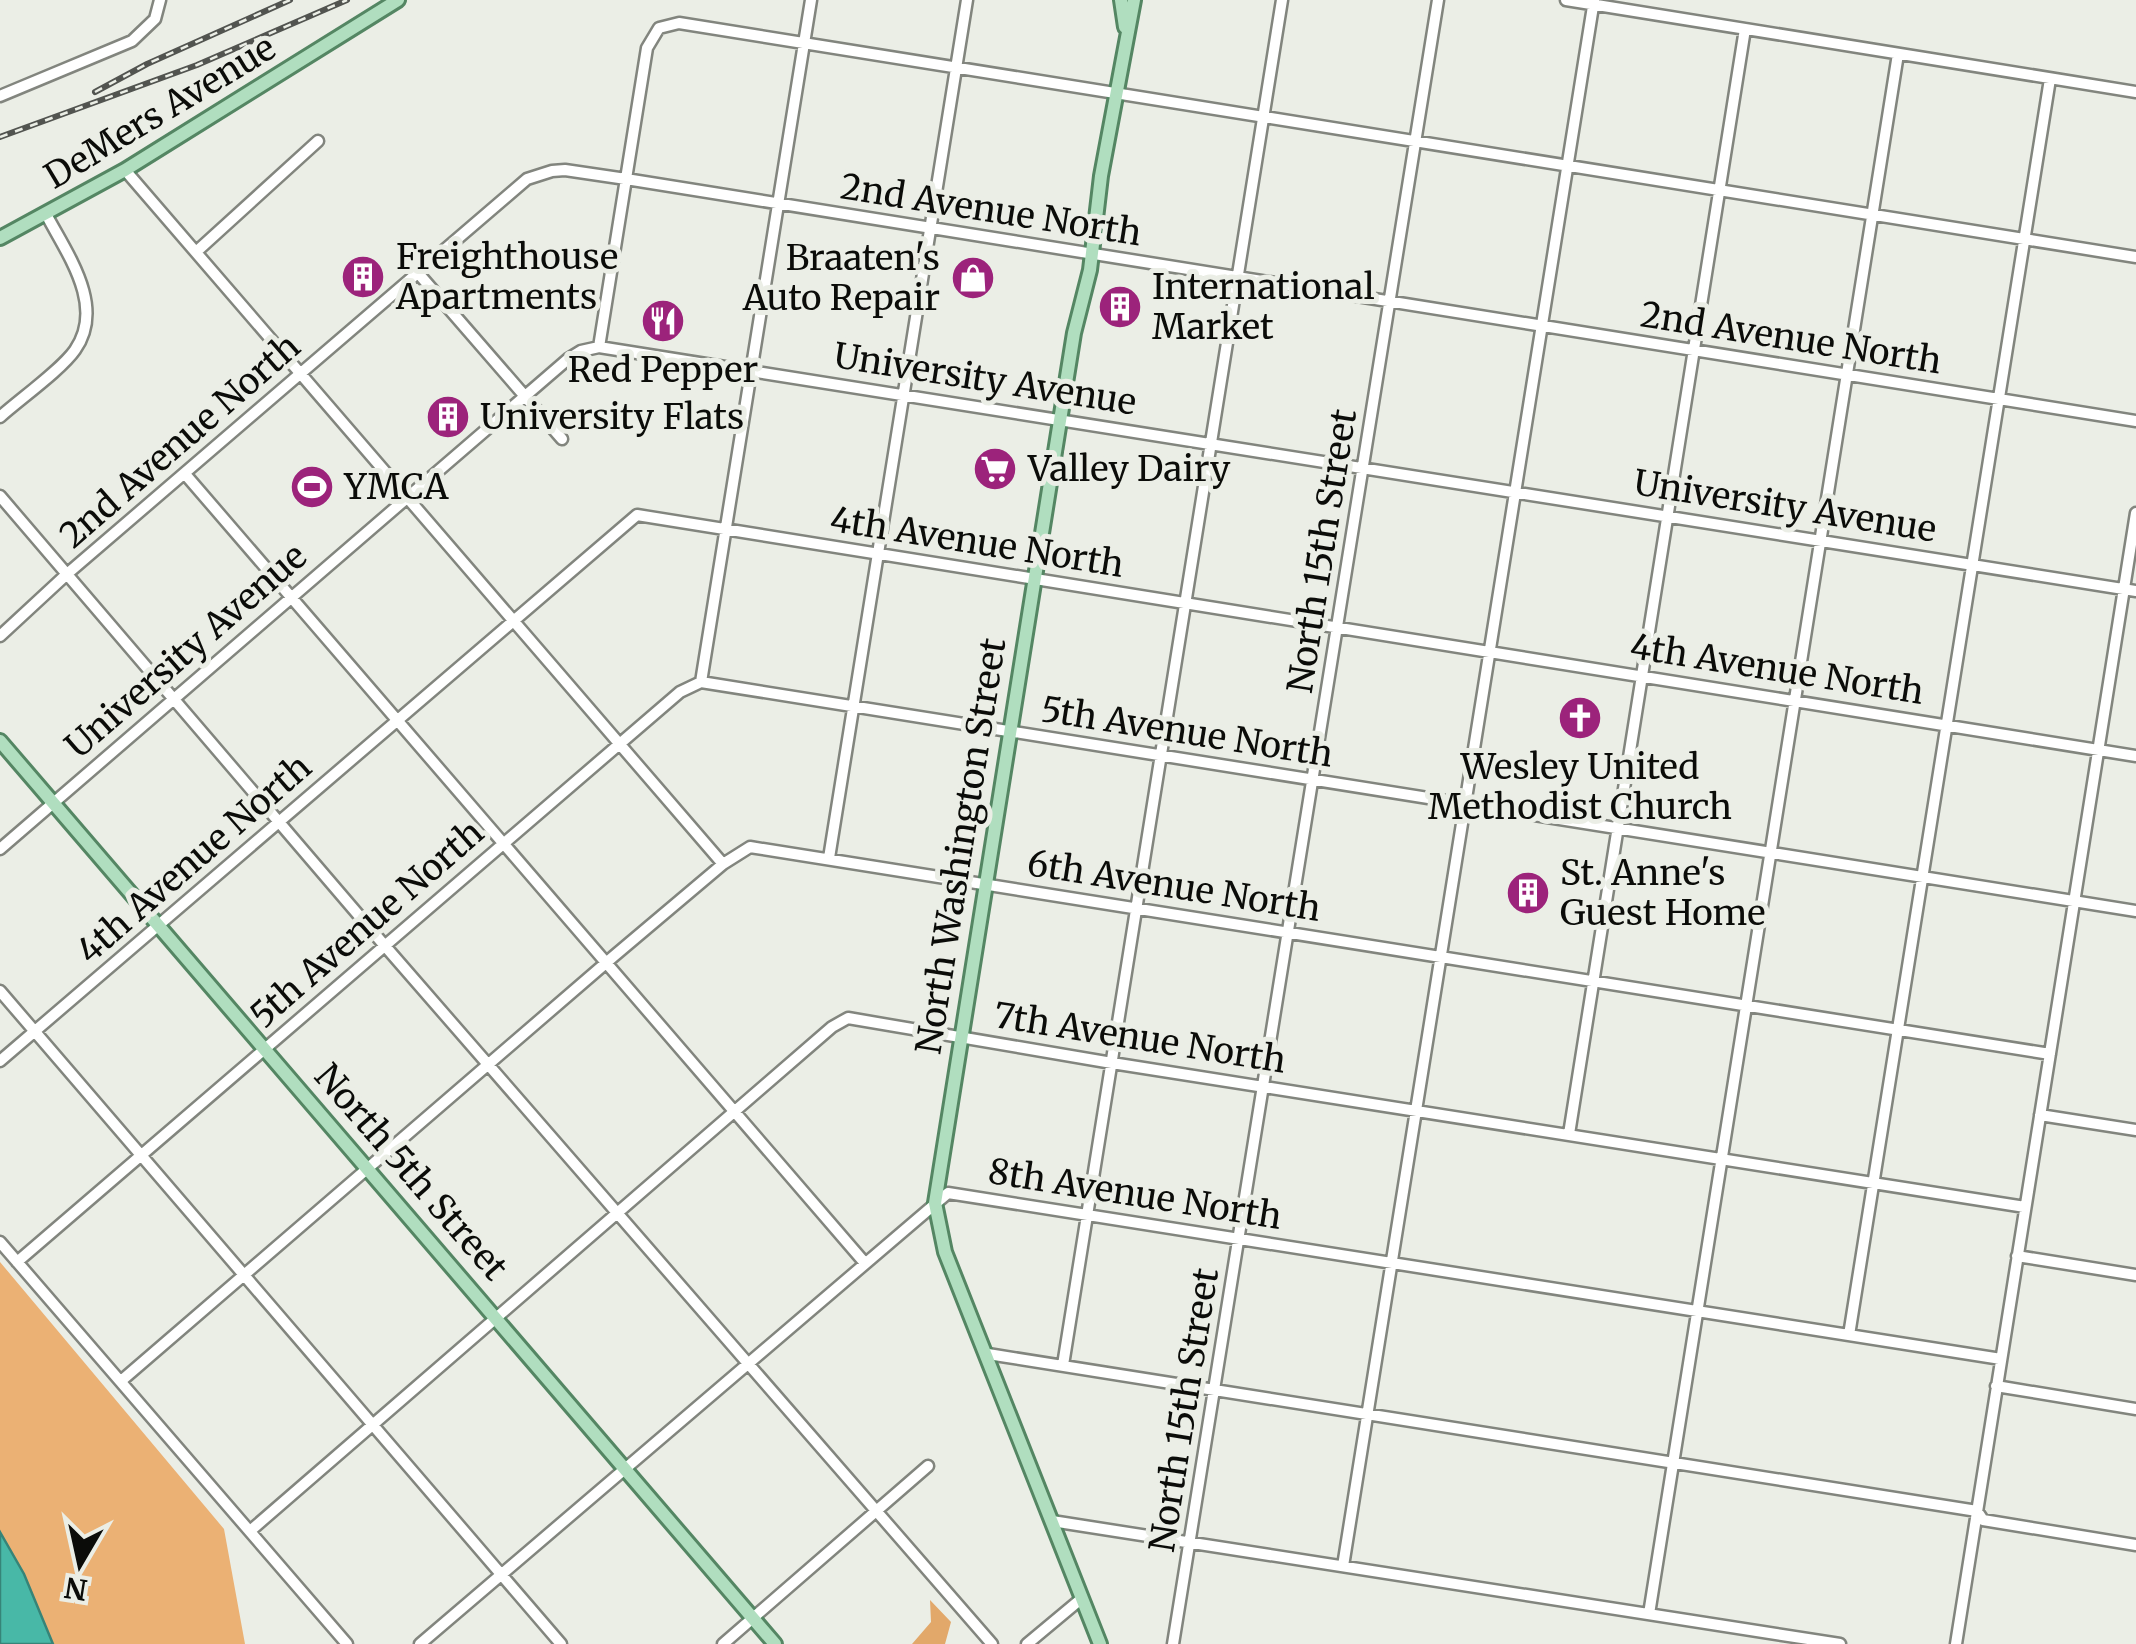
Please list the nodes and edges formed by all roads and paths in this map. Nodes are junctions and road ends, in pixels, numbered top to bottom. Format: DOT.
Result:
graph roads {
  1 [pos="160,0"];
  2 [pos="398,0"];
  3 [pos="811,0"];
  4 [pos="967,0"];
  5 [pos="1120,0"];
  6 [pos="1134,0"];
  7 [pos="1282,0"];
  8 [pos="1438,0"];
  9 [pos="1566,0"];
  10 [pos="1594,2"];
  11 [pos="1746,29"];
  12 [pos="1126,34"];
  13 [pos="804,43"];
  14 [pos="1898,54"];
  15 [pos="956,68"];
  16 [pos="2050,78"];
  17 [pos="2136,92"];
  18 [pos="1116,93"];
  19 [pos="0,96"];
  20 [pos="1264,116"];
  21 [pos="318,141"];
  22 [pos="1415,142"];
  23 [pos="1568,166"];
  24 [pos="126,170"];
  25 [pos="626,180"];
  26 [pos="1720,190"];
  27 [pos="778,204"];
  28 [pos="46,214"];
  29 [pos="1872,214"];
  30 [pos="930,228"];
  31 [pos="0,238"];
  32 [pos="2024,239"];
  33 [pos="196,252"];
  34 [pos="1092,255"];
  35 [pos="2136,257"];
  36 [pos="418,273"];
  37 [pos="1237,277"];
  38 [pos="1389,302"];
  39 [pos="1542,326"];
  40 [pos="599,347"];
  41 [pos="1694,350"];
  42 [pos="752,369"];
  43 [pos="301,374"];
  44 [pos="1846,375"];
  45 [pos="904,393"];
  46 [pos="526,395"];
  47 [pos="1998,399"];
  48 [pos="0,416"];
  49 [pos="1061,418"];
  50 [pos="2136,421"];
  51 [pos="562,438"];
  52 [pos="1211,443"];
  53 [pos="1363,467"];
  54 [pos="185,474"];
  55 [pos="1515,490"];
  56 [pos="0,496"];
  57 [pos="408,498"];
  58 [pos="2136,513"];
  59 [pos="1668,515"];
  60 [pos="726,530"];
  61 [pos="1820,540"];
  62 [pos="878,554"];
  63 [pos="1972,564"];
  64 [pos="67,574"];
  65 [pos="1035,579"];
  66 [pos="2130,590"];
  67 [pos="291,596"];
  68 [pos="1185,603"];
  69 [pos="513,620"];
  70 [pos="1338,627"];
  71 [pos="0,636"];
  72 [pos="1490,652"];
  73 [pos="1642,676"];
  74 [pos="701,682"];
  75 [pos="176,699"];
  76 [pos="1794,700"];
  77 [pos="854,706"];
  78 [pos="396,721"];
  79 [pos="1946,724"];
  80 [pos="1010,732"];
  81 [pos="0,740"];
  82 [pos="619,744"];
  83 [pos="2098,750"];
  84 [pos="1161,756"];
  85 [pos="2136,756"];
  86 [pos="1313,780"];
  87 [pos="52,802"];
  88 [pos="1466,804"];
  89 [pos="280,822"];
  90 [pos="1619,828"];
  91 [pos="503,844"];
  92 [pos="0,849"];
  93 [pos="1770,853"];
  94 [pos="828,858"];
  95 [pos="723,864"];
  96 [pos="1922,877"];
  97 [pos="986,884"];
  98 [pos="2074,902"];
  99 [pos="1136,907"];
  100 [pos="2136,911"];
  101 [pos="158,926"];
  102 [pos="1288,932"];
  103 [pos="384,946"];
  104 [pos="1441,956"];
  105 [pos="604,964"];
  106 [pos="1592,981"];
  107 [pos="0,991"];
  108 [pos="1746,1006"];
  109 [pos="1898,1030"];
  110 [pos="35,1031"];
  111 [pos="960,1037"];
  112 [pos="265,1048"];
  113 [pos="2050,1054"];
  114 [pos="0,1061"];
  115 [pos="1112,1064"];
  116 [pos="488,1066"];
  117 [pos="1264,1086"];
  118 [pos="1416,1109"];
  119 [pos="734,1114"];
  120 [pos="2040,1115"];
  121 [pos="2136,1130"];
  122 [pos="1569,1134"];
  123 [pos="140,1156"];
  124 [pos="1721,1159"];
  125 [pos="367,1169"];
  126 [pos="1874,1182"];
  127 [pos="935,1203"];
  128 [pos="2025,1207"];
  129 [pos="1087,1214"];
  130 [pos="618,1215"];
  131 [pos="1240,1238"];
  132 [pos="0,1242"];
  133 [pos="2017,1256"];
  134 [pos="17,1262"];
  135 [pos="864,1262"];
  136 [pos="1392,1262"];
  137 [pos="244,1275"];
  138 [pos="2136,1275"];
  139 [pos="1698,1311"];
  140 [pos="496,1318"];
  141 [pos="1849,1335"];
  142 [pos="988,1354"];
  143 [pos="2000,1360"];
  144 [pos="746,1364"];
  145 [pos="1063,1366"];
  146 [pos="121,1381"];
  147 [pos="1996,1386"];
  148 [pos="1215,1391"];
  149 [pos="2136,1409"];
  150 [pos="1367,1414"];
  151 [pos="372,1424"];
  152 [pos="1672,1462"];
  153 [pos="928,1466"];
  154 [pos="624,1467"];
  155 [pos="876,1512"];
  156 [pos="1977,1512"];
  157 [pos="1052,1521"];
  158 [pos="250,1530"];
  159 [pos="1191,1542"];
  160 [pos="2136,1544"];
  161 [pos="1343,1566"];
  162 [pos="501,1574"];
  163 [pos="1081,1599"];
  164 [pos="1649,1614"];
  165 [pos="753,1618"];
  166 [pos="347,1644"];
  167 [pos="420,1644"];
  168 [pos="561,1644"];
  169 [pos="723,1644"];
  170 [pos="775,1644"];
  171 [pos="992,1644"];
  172 [pos="1027,1644"];
  173 [pos="1100,1644"];
  174 [pos="1173,1644"];
  175 [pos="1840,1644"];
  176 [pos="1956,1644"];
  1 -- 19 [label="street"];
  2 -- 24 [label="main road, DeMers Avenue"];
  3 -- 13 [label="street"];
  4 -- 15 [label="street"];
  5 -- 12 [label="main road, North Washington Street"];
  6 -- 12 [label="main road, North Washington Street"];
  7 -- 20 [label="street"];
  8 -- 22 [label="street, North 15th Street"];
  9 -- 10 [label="street"];
  10 -- 11 [label="street"];
  10 -- 23 [label="street"];
  11 -- 14 [label="street"];
  11 -- 26 [label="street"];
  12 -- 18 [label="main road, North Washington Street"];
  13 -- 15 [label="street"];
  13 -- 25 [label="street"];
  13 -- 27 [label="street"];
  14 -- 16 [label="street"];
  14 -- 29 [label="street"];
  15 -- 18 [label="street"];
  15 -- 30 [label="street"];
  16 -- 17 [label="street"];
  16 -- 32 [label="street"];
  18 -- 20 [label="street"];
  18 -- 34 [label="main road, North Washington Street"];
  20 -- 22 [label="street"];
  20 -- 37 [label="street"];
  21 -- 33 [label="street"];
  22 -- 23 [label="street"];
  22 -- 38 [label="street, North 15th Street"];
  23 -- 26 [label="street"];
  23 -- 39 [label="street"];
  24 -- 28 [label="main road, DeMers Avenue"];
  24 -- 33 [label="street"];
  25 -- 27 [label="street, 2nd Avenue North"];
  25 -- 36 [label="street, 2nd Avenue North"];
  25 -- 40 [label="street"];
  26 -- 29 [label="street"];
  26 -- 41 [label="street"];
  27 -- 30 [label="street, 2nd Avenue North"];
  27 -- 42 [label="street"];
  28 -- 31 [label="main road, DeMers Avenue"];
  28 -- 48 [label="street"];
  29 -- 32 [label="street"];
  29 -- 44 [label="street"];
  30 -- 34 [label="street, 2nd Avenue North"];
  30 -- 45 [label="street"];
  32 -- 35 [label="street"];
  32 -- 47 [label="street"];
  33 -- 43 [label="street"];
  34 -- 37 [label="street, 2nd Avenue North"];
  34 -- 49 [label="main road, North Washington Street"];
  36 -- 43 [label="street, 2nd Avenue North"];
  36 -- 46 [label="street"];
  37 -- 38 [label="street, 2nd Avenue North"];
  37 -- 52 [label="street"];
  38 -- 39 [label="street, 2nd Avenue North"];
  38 -- 53 [label="street, North 15th Street"];
  39 -- 41 [label="street, 2nd Avenue North"];
  39 -- 55 [label="street"];
  40 -- 42 [label="street, University Avenue"];
  40 -- 46 [label="street, University Avenue"];
  41 -- 44 [label="street, 2nd Avenue North"];
  41 -- 59 [label="street"];
  42 -- 45 [label="street, University Avenue"];
  42 -- 60 [label="street"];
  43 -- 54 [label="street, 2nd Avenue North"];
  43 -- 57 [label="street"];
  44 -- 47 [label="street, 2nd Avenue North"];
  44 -- 61 [label="street"];
  45 -- 49 [label="street, University Avenue"];
  45 -- 62 [label="street"];
  46 -- 51 [label="street"];
  46 -- 57 [label="street, University Avenue"];
  47 -- 50 [label="street, 2nd Avenue North"];
  47 -- 63 [label="street"];
  49 -- 52 [label="street, University Avenue"];
  49 -- 65 [label="main road, North Washington Street"];
  52 -- 53 [label="street, University Avenue"];
  52 -- 68 [label="street"];
  53 -- 55 [label="street, University Avenue"];
  53 -- 70 [label="street, North 15th Street"];
  54 -- 64 [label="street, 2nd Avenue North"];
  54 -- 67 [label="street"];
  55 -- 59 [label="street, University Avenue"];
  55 -- 72 [label="street"];
  56 -- 64 [label="street"];
  57 -- 67 [label="street, University Avenue"];
  57 -- 69 [label="street"];
  58 -- 66 [label="street"];
  59 -- 61 [label="street, University Avenue"];
  59 -- 73 [label="street"];
  60 -- 62 [label="street, 4th Avenue North"];
  60 -- 69 [label="street, 4th Avenue North"];
  60 -- 74 [label="street"];
  61 -- 63 [label="street, University Avenue"];
  61 -- 76 [label="street"];
  62 -- 65 [label="street, 4th Avenue North"];
  62 -- 77 [label="street"];
  63 -- 66 [label="street, University Avenue"];
  63 -- 79 [label="street"];
  64 -- 71 [label="street, 2nd Avenue North"];
  64 -- 75 [label="street"];
  65 -- 68 [label="street, 4th Avenue North"];
  65 -- 80 [label="main road, North Washington Street"];
  66 -- 83 [label="street"];
  67 -- 75 [label="street, University Avenue"];
  67 -- 78 [label="street"];
  68 -- 70 [label="street, 4th Avenue North"];
  68 -- 84 [label="street"];
  69 -- 78 [label="street, 4th Avenue North"];
  69 -- 82 [label="street"];
  70 -- 72 [label="street, 4th Avenue North"];
  70 -- 86 [label="street, North 15th Street"];
  72 -- 73 [label="street, 4th Avenue North"];
  72 -- 88 [label="street"];
  73 -- 76 [label="street, 4th Avenue North"];
  73 -- 90 [label="street"];
  74 -- 77 [label="street, 5th Avenue North"];
  74 -- 82 [label="street, 5th Avenue North"];
  75 -- 87 [label="street, University Avenue"];
  75 -- 89 [label="street"];
  76 -- 79 [label="street, 4th Avenue North"];
  76 -- 93 [label="street"];
  77 -- 80 [label="street, 5th Avenue North"];
  77 -- 94 [label="street"];
  78 -- 89 [label="street, 4th Avenue North"];
  78 -- 91 [label="street"];
  79 -- 83 [label="street, 4th Avenue North"];
  79 -- 96 [label="street"];
  80 -- 84 [label="street, 5th Avenue North"];
  80 -- 97 [label="main road, North Washington Street"];
  81 -- 87 [label="main road, North 5th Street"];
  82 -- 91 [label="street, 5th Avenue North"];
  82 -- 95 [label="street"];
  83 -- 85 [label="street, 4th Avenue North"];
  83 -- 98 [label="street"];
  84 -- 86 [label="street, 5th Avenue North"];
  84 -- 99 [label="street"];
  86 -- 88 [label="street, 5th Avenue North"];
  86 -- 102 [label="street, North 15th Street"];
  87 -- 92 [label="street, University Avenue"];
  87 -- 101 [label="main road, North 5th Street"];
  88 -- 90 [label="street, 5th Avenue North"];
  88 -- 104 [label="street"];
  89 -- 101 [label="street, 4th Avenue North"];
  89 -- 103 [label="street"];
  90 -- 93 [label="street, 5th Avenue North"];
  90 -- 106 [label="street"];
  91 -- 103 [label="street, 5th Avenue North"];
  91 -- 105 [label="street"];
  93 -- 96 [label="street, 5th Avenue North"];
  93 -- 108 [label="street"];
  94 -- 95 [label="street, 6th Avenue North"];
  94 -- 97 [label="street, 6th Avenue North"];
  95 -- 105 [label="street, 6th Avenue North"];
  96 -- 98 [label="street, 5th Avenue North"];
  96 -- 109 [label="street"];
  97 -- 99 [label="street, 6th Avenue North"];
  97 -- 111 [label="main road, North Washington Street"];
  98 -- 100 [label="street, 5th Avenue North"];
  98 -- 113 [label="street"];
  99 -- 102 [label="street, 6th Avenue North"];
  99 -- 115 [label="street"];
  101 -- 110 [label="street, 4th Avenue North"];
  101 -- 112 [label="main road, North 5th Street"];
  102 -- 104 [label="street, 6th Avenue North"];
  102 -- 117 [label="street, North 15th Street"];
  103 -- 112 [label="street, 5th Avenue North"];
  103 -- 116 [label="street"];
  104 -- 106 [label="street, 6th Avenue North"];
  104 -- 118 [label="street"];
  105 -- 116 [label="street, 6th Avenue North"];
  105 -- 119 [label="street"];
  106 -- 108 [label="street, 6th Avenue North"];
  106 -- 122 [label="street"];
  107 -- 110 [label="street"];
  108 -- 109 [label="street, 6th Avenue North"];
  108 -- 124 [label="street"];
  109 -- 113 [label="street, 6th Avenue North"];
  109 -- 126 [label="street"];
  110 -- 114 [label="street, 4th Avenue North"];
  110 -- 123 [label="street"];
  111 -- 115 [label="street, 7th Avenue North"];
  111 -- 119 [label="street, 7th Avenue North"];
  111 -- 127 [label="main road, North Washington Street"];
  112 -- 123 [label="street, 5th Avenue North"];
  112 -- 125 [label="main road, North 5th Street"];
  113 -- 120 [label="street"];
  115 -- 117 [label="street, 7th Avenue North"];
  115 -- 129 [label="street"];
  116 -- 125 [label="street, 6th Avenue North"];
  116 -- 130 [label="street"];
  117 -- 118 [label="street, 7th Avenue North"];
  117 -- 131 [label="street, North 15th Street"];
  118 -- 122 [label="street, 7th Avenue North"];
  118 -- 136 [label="street"];
  119 -- 130 [label="street, 7th Avenue North"];
  119 -- 135 [label="street"];
  120 -- 121 [label="street"];
  120 -- 128 [label="street"];
  122 -- 124 [label="street, 7th Avenue North"];
  123 -- 134 [label="street, 5th Avenue North"];
  123 -- 137 [label="street"];
  124 -- 126 [label="street, 7th Avenue North"];
  124 -- 139 [label="street"];
  125 -- 137 [label="street, 6th Avenue North"];
  125 -- 140 [label="main road, North 5th Street"];
  126 -- 128 [label="street, 7th Avenue North"];
  126 -- 141 [label="street"];
  127 -- 129 [label="street, 8th Avenue North"];
  127 -- 135 [label="street, 8th Avenue North"];
  127 -- 142 [label="main road, North Washington Street"];
  128 -- 133 [label="street"];
  129 -- 131 [label="street, 8th Avenue North"];
  129 -- 145 [label="street"];
  130 -- 140 [label="street, 7th Avenue North"];
  130 -- 144 [label="street"];
  131 -- 136 [label="street, 8th Avenue North"];
  131 -- 148 [label="street, North 15th Street"];
  132 -- 134 [label="street"];
  133 -- 138 [label="street"];
  133 -- 143 [label="street"];
  134 -- 146 [label="street"];
  135 -- 144 [label="street, 8th Avenue North"];
  136 -- 139 [label="street, 8th Avenue North"];
  136 -- 150 [label="street"];
  137 -- 146 [label="street, 6th Avenue North"];
  137 -- 151 [label="street"];
  139 -- 141 [label="street, 8th Avenue North"];
  139 -- 152 [label="street"];
  140 -- 151 [label="street, 7th Avenue North"];
  140 -- 154 [label="main road, North 5th Street"];
  141 -- 143 [label="street, 8th Avenue North"];
  142 -- 145 [label="street"];
  142 -- 157 [label="main road, North Washington Street"];
  143 -- 147 [label="street"];
  144 -- 154 [label="street, 8th Avenue North"];
  144 -- 155 [label="street"];
  145 -- 148 [label="street"];
  146 -- 158 [label="street"];
  147 -- 149 [label="street"];
  147 -- 156 [label="street"];
  148 -- 150 [label="street"];
  148 -- 159 [label="street, North 15th Street"];
  150 -- 152 [label="street"];
  150 -- 161 [label="street"];
  151 -- 158 [label="street, 7th Avenue North"];
  151 -- 162 [label="street"];
  152 -- 156 [label="street"];
  152 -- 164 [label="street"];
  153 -- 155 [label="street"];
  154 -- 162 [label="street, 8th Avenue North"];
  154 -- 165 [label="main road, North 5th Street"];
  155 -- 165 [label="street"];
  155 -- 171 [label="street"];
  156 -- 160 [label="street"];
  156 -- 176 [label="street"];
  157 -- 159 [label="street"];
  157 -- 163 [label="main road, North Washington Street"];
  158 -- 166 [label="street"];
  159 -- 161 [label="street"];
  159 -- 174 [label="street, North 15th Street"];
  161 -- 164 [label="street"];
  162 -- 167 [label="street, 8th Avenue North"];
  162 -- 168 [label="street"];
  163 -- 172 [label="street"];
  163 -- 173 [label="main road, North Washington Street"];
  164 -- 175 [label="street"];
  165 -- 169 [label="street"];
  165 -- 170 [label="main road, North 5th Street"];
}
